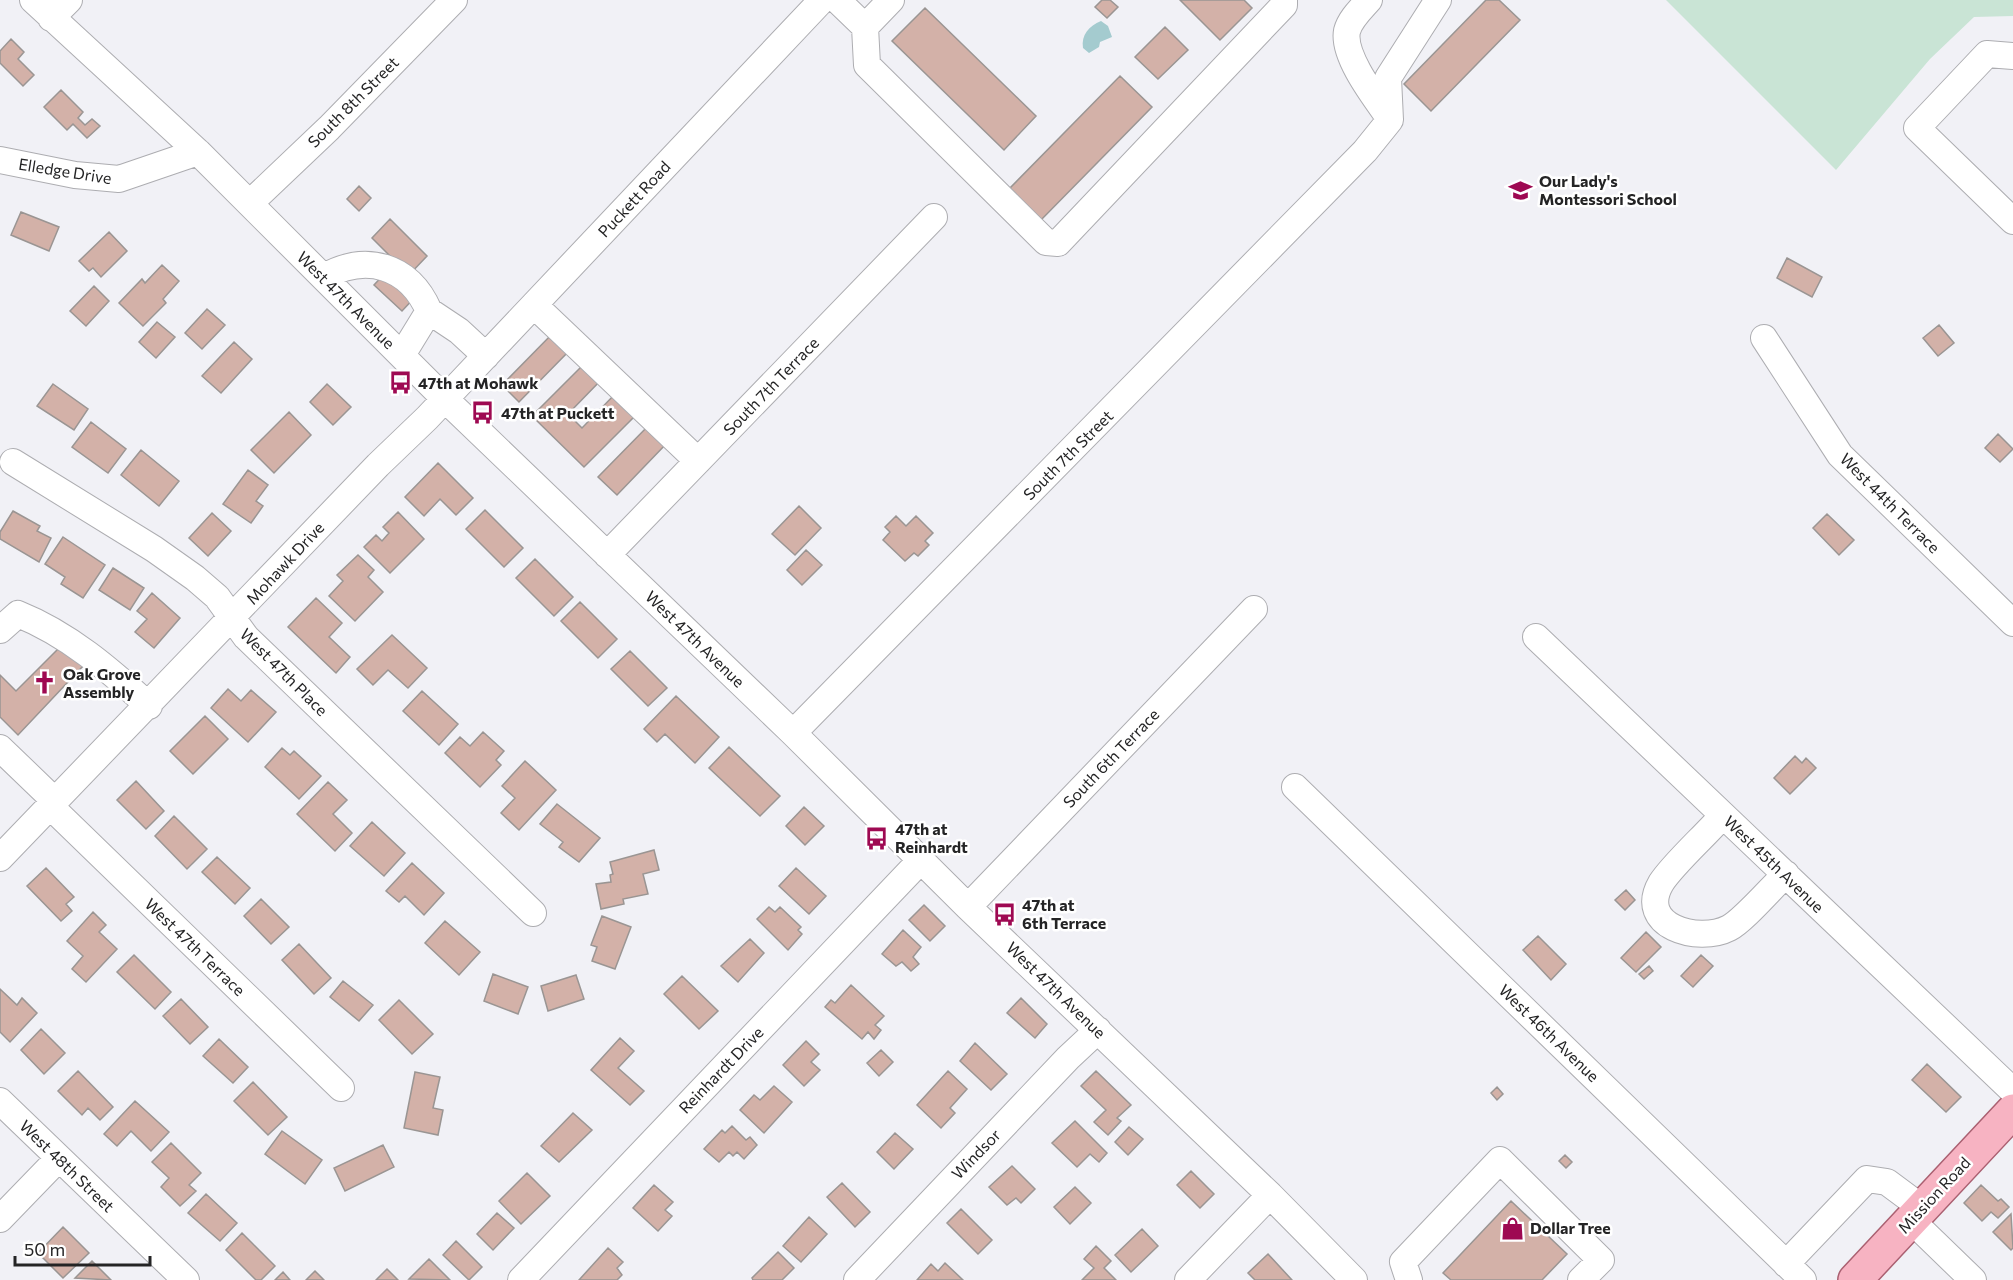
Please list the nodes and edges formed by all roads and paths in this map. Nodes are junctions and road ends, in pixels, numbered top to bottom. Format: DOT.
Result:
graph roads {
  1 [pos="33,0"];
  2 [pos="454,0"];
  3 [pos="891,0"];
  4 [pos="1284,0"];
  5 [pos="1369,0"];
  6 [pos="1438,0"];
  7 [pos="822,1"];
  8 [pos="60,9"];
  9 [pos="865,27"];
  10 [pos="2013,56"];
  11 [pos="1390,120"];
  12 [pos="198,152"];
  13 [pos="0,160"];
  14 [pos="250,203"];
  15 [pos="934,217"];
  16 [pos="2013,220"];
  17 [pos="324,277"];
  18 [pos="534,305"];
  19 [pos="429,311"];
  20 [pos="1764,338"];
  21 [pos="402,355"];
  22 [pos="486,356"];
  23 [pos="446,399"];
  24 [pos="698,461"];
  25 [pos="13,462"];
  26 [pos="607,555"];
  27 [pos="1254,609"];
  28 [pos="233,618"];
  29 [pos="2013,623"];
  30 [pos="0,630"];
  31 [pos="1536,637"];
  32 [pos="149,705"];
  33 [pos="793,733"];
  34 [pos="0,748"];
  35 [pos="1294,787"];
  36 [pos="52,804"];
  37 [pos="1723,815"];
  38 [pos="0,858"];
  39 [pos="921,860"];
  40 [pos="1785,874"];
  41 [pos="968,907"];
  42 [pos="532,913"];
  43 [pos="1098,1030"];
  44 [pos="340,1088"];
  45 [pos="2013,1091"];
  46 [pos="0,1101"];
  47 [pos="2013,1111"];
  48 [pos="59,1158"];
  49 [pos="1270,1195"];
  50 [pos="1916,1214"];
  51 [pos="0,1219"];
  52 [pos="1794,1272"];
  53 [pos="186,1280"];
  54 [pos="521,1280"];
  55 [pos="857,1280"];
  56 [pos="1188,1280"];
  57 [pos="1354,1280"];
  58 [pos="1409,1280"];
  59 [pos="1581,1280"];
  60 [pos="1854,1280"];
  61 [pos="1972,1280"];
  1 -- 8 [label="street, West 47th Avenue"];
  2 -- 14 [label="street, South 8th Street"];
  3 -- 9 [label="street"];
  4 -- 9 [label="street"];
  5 -- 11 [label="street"];
  6 -- 11 [label="street"];
  7 -- 9 [label="street"];
  7 -- 18 [label="street, Puckett Road"];
  8 -- 12 [label="street, West 47th Avenue"];
  10 -- 16 [label="street"];
  11 -- 33 [label="street, South 7th Street"];
  12 -- 13 [label="street, Elledge Drive"];
  12 -- 14 [label="street, West 47th Avenue"];
  14 -- 17 [label="street, West 47th Avenue"];
  15 -- 24 [label="street, South 7th Terrace"];
  17 -- 19 [label="street"];
  17 -- 21 [label="street, West 47th Avenue"];
  18 -- 22 [label="street, Puckett Road"];
  18 -- 24 [label="street"];
  19 -- 21 [label="street"];
  19 -- 22 [label="street"];
  20 -- 29 [label="street, West 44th Terrace"];
  21 -- 23 [label="street, West 47th Avenue"];
  22 -- 23 [label="street, Puckett Road"];
  23 -- 26 [label="street, West 47th Avenue"];
  23 -- 28 [label="street, Mohawk Drive"];
  24 -- 26 [label="street, South 7th Terrace"];
  25 -- 28 [label="street, West 47th Place"];
  26 -- 33 [label="street, West 47th Avenue"];
  27 -- 41 [label="street, South 6th Terrace"];
  28 -- 32 [label="street, Mohawk Drive"];
  28 -- 42 [label="street, West 47th Place"];
  30 -- 32 [label="street"];
  31 -- 37 [label="street, West 45th Avenue"];
  32 -- 36 [label="street, Mohawk Drive"];
  33 -- 39 [label="street, West 47th Avenue"];
  34 -- 36 [label="street, West 47th Terrace"];
  35 -- 52 [label="street, West 46th Avenue"];
  36 -- 38 [label="street, Mohawk Drive"];
  36 -- 44 [label="street, West 47th Terrace"];
  37 -- 40 [label="street, West 45th Avenue"];
  37 -- 40 [label="street"];
  39 -- 41 [label="street, West 47th Avenue"];
  39 -- 54 [label="street, Reinhardt Drive"];
  40 -- 45 [label="street, West 45th Avenue"];
  41 -- 43 [label="street, West 47th Avenue"];
  43 -- 49 [label="street, West 47th Avenue"];
  43 -- 55 [label="street, Windsor"];
  46 -- 48 [label="street, West 48th Street"];
  47 -- 50 [label="main road, Mission Road"];
  48 -- 51 [label="street"];
  48 -- 53 [label="street, West 48th Street"];
  49 -- 56 [label="street"];
  49 -- 57 [label="street, West 47th Avenue"];
  50 -- 52 [label="street"];
  50 -- 60 [label="main road, Mission Road"];
  50 -- 61 [label="street"];
  58 -- 59 [label="street"];
}
